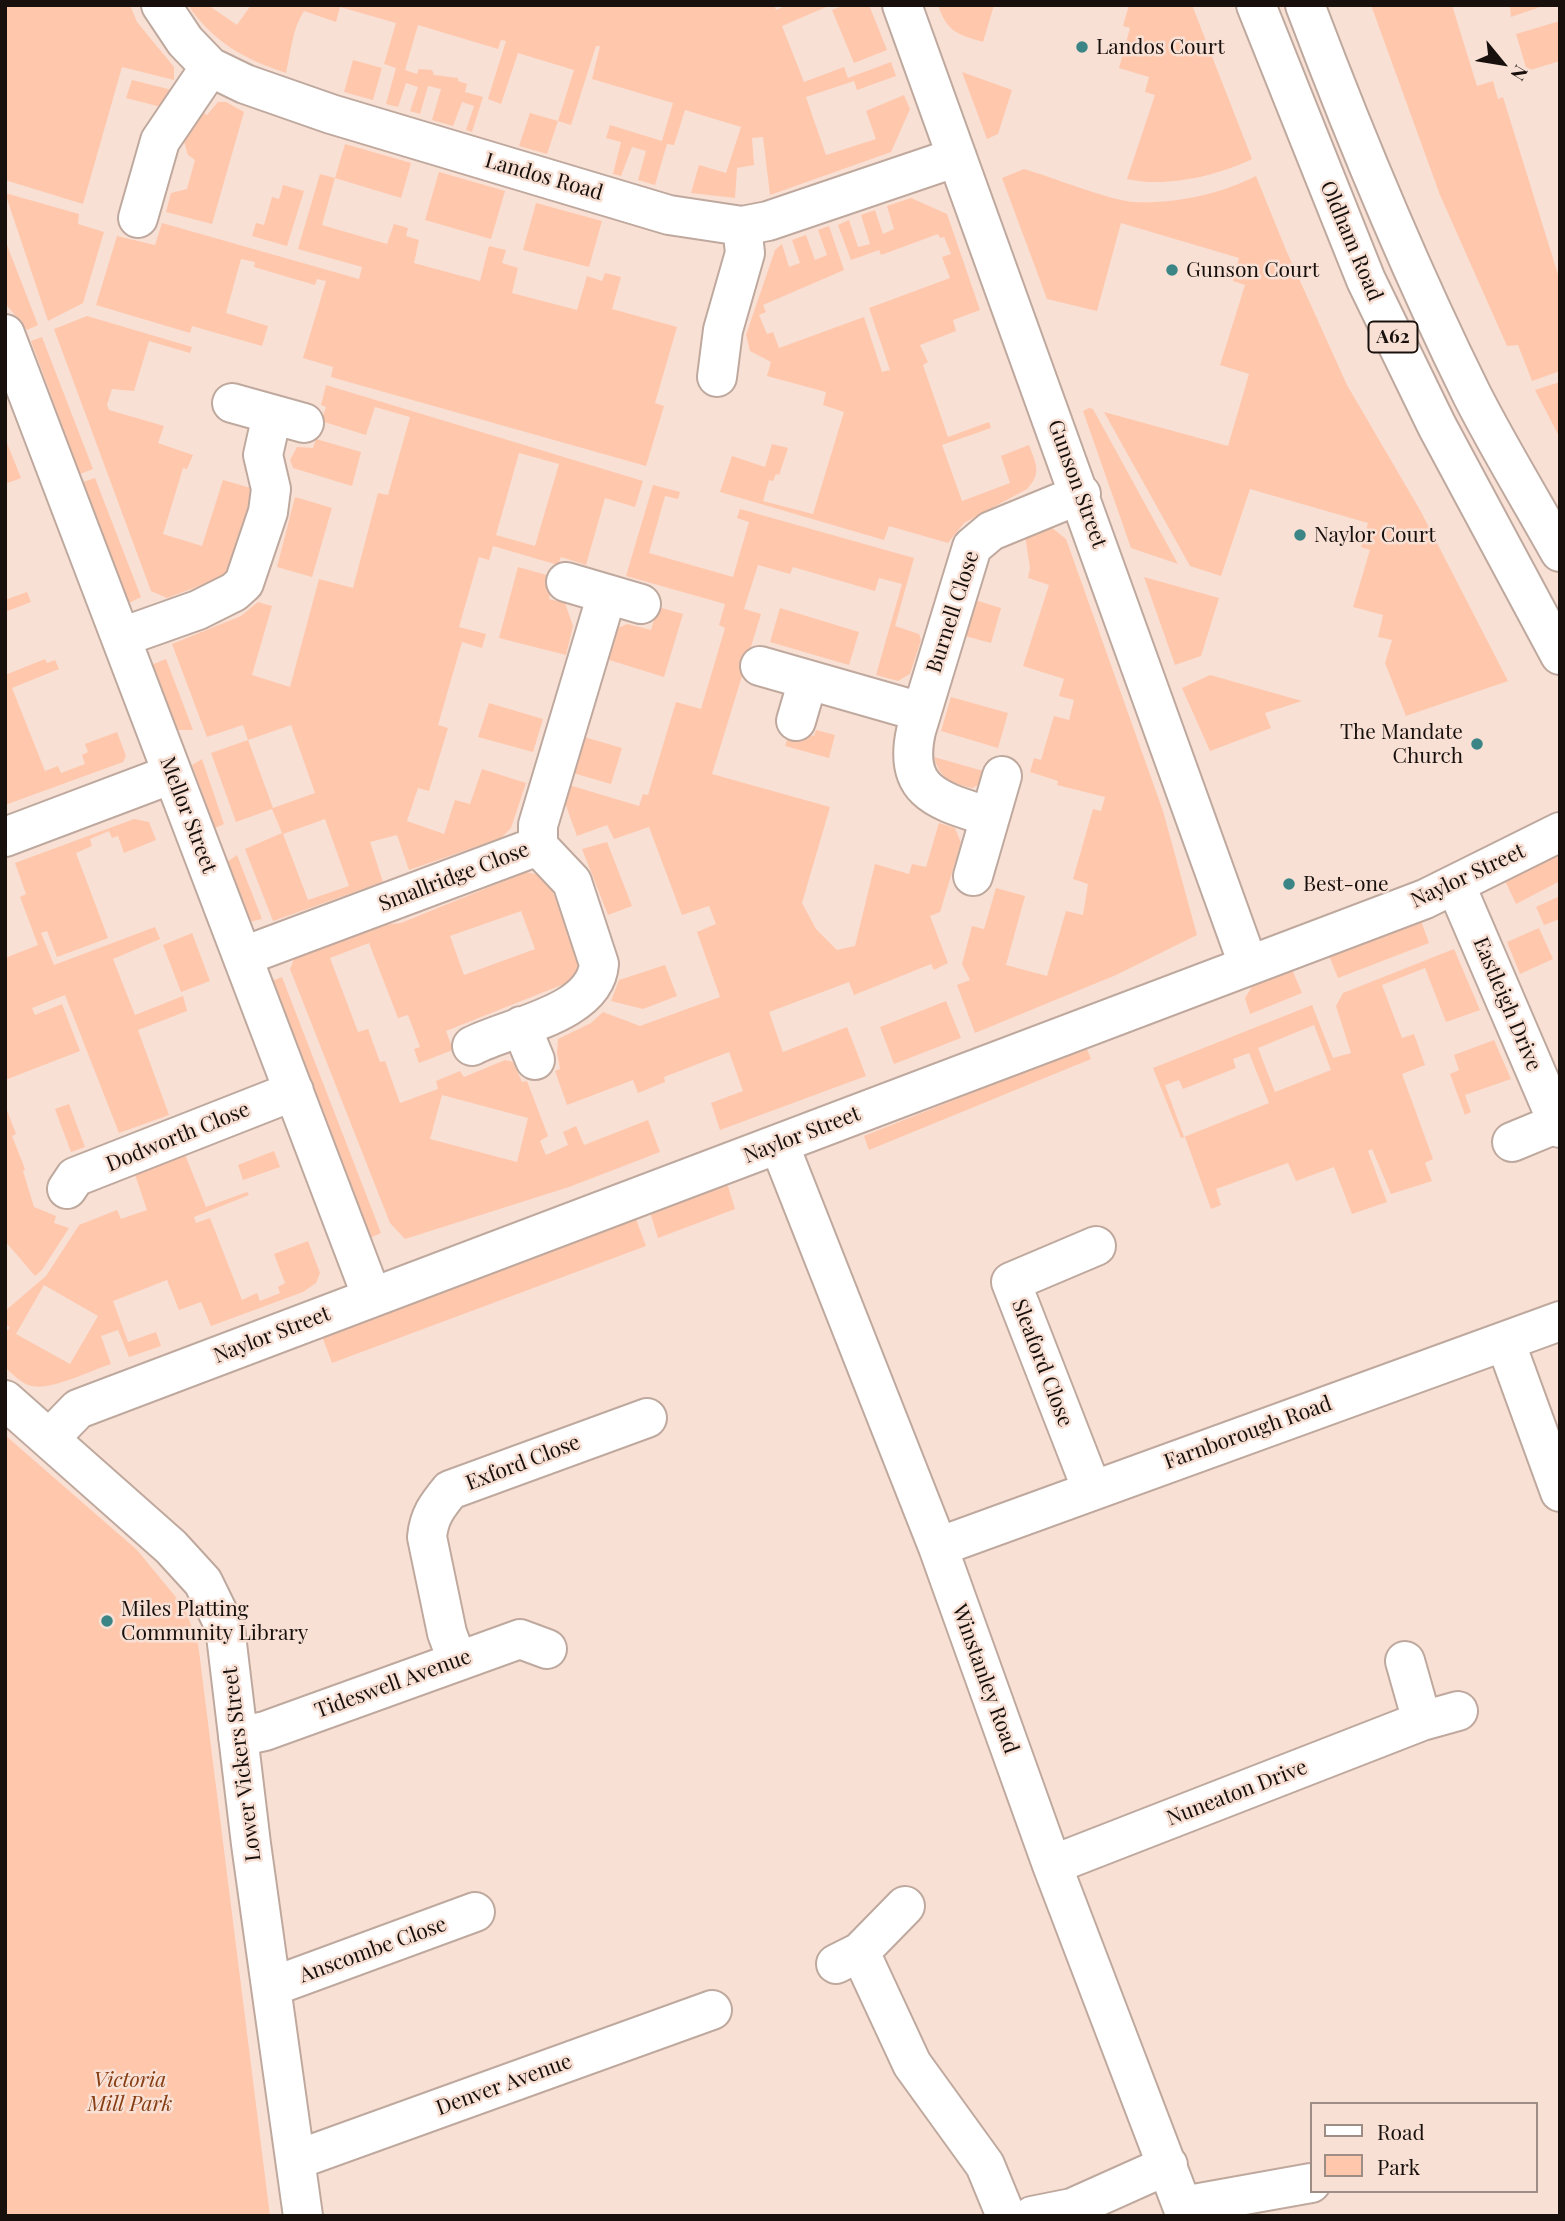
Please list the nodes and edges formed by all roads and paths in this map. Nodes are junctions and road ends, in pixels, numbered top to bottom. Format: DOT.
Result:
graph roads {
  1 [pos="161,5"];
  2 [pos="902,5"];
  3 [pos="1255,5"];
  4 [pos="1305,5"];
  5 [pos="211,66"];
  6 [pos="957,157"];
  7 [pos="138,218"];
  8 [pos="742,226"];
  9 [pos="5,334"];
  10 [pos="717,377"];
  11 [pos="232,403"];
  12 [pos="1080,494"];
  13 [pos="1560,552"];
  14 [pos="566,582"];
  15 [pos="122,637"];
  16 [pos="1560,655"];
  17 [pos="760,666"];
  18 [pos="808,680"];
  19 [pos="921,712"];
  20 [pos="796,721"];
  21 [pos="172,774"];
  22 [pos="1002,776"];
  23 [pos="990,817"];
  24 [pos="1560,832"];
  25 [pos="5,837"];
  26 [pos="538,846"];
  27 [pos="973,876"];
  28 [pos="1456,886"];
  29 [pos="244,956"];
  30 [pos="1248,964"];
  31 [pos="521,1026"];
  32 [pos="472,1046"];
  33 [pos="535,1060"];
  34 [pos="294,1091"];
  35 [pos="1559,1125"];
  36 [pos="1512,1142"];
  37 [pos="779,1144"];
  38 [pos="68,1189"];
  39 [pos="1096,1246"];
  40 [pos="372,1297"];
  41 [pos="1560,1321"];
  42 [pos="1505,1340"];
  43 [pos="5,1400"];
  44 [pos="647,1418"];
  45 [pos="49,1439"];
  46 [pos="1092,1490"];
  47 [pos="1560,1492"];
  48 [pos="938,1547"];
  49 [pos="547,1649"];
  50 [pos="457,1660"];
  51 [pos="1405,1661"];
  52 [pos="238,1737"];
  53 [pos="1052,1865"];
  54 [pos="905,1906"];
  55 [pos="475,1912"];
  56 [pos="271,1987"];
  57 [pos="712,2010"];
  58 [pos="296,2160"];
  59 [pos="1168,2165"];
  60 [pos="1310,2183"];
  61 [pos="1185,2211"];
  62 [pos="303,2216"];
  63 [pos="1006,2216"];
  64 [pos="1032,2216"];
  1 -- 5 [label="main road, Landos Road"];
  2 -- 6 [label="main road, Gunson Street"];
  3 -- 16 [label="main road, Oldham Road / A62"];
  4 -- 13 [label="main road, A62"];
  5 -- 7 [label="main road"];
  5 -- 8 [label="main road, Landos Road"];
  6 -- 8 [label="main road, Landos Road"];
  6 -- 12 [label="main road, Gunson Street"];
  8 -- 10 [label="main road"];
  9 -- 15 [label="main road, Mellor Street"];
  11 -- 15 [label="main road"];
  12 -- 19 [label="main road, Burnell Close"];
  12 -- 30 [label="main road, Gunson Street"];
  14 -- 26 [label="main road, Smallridge Close"];
  15 -- 21 [label="main road, Mellor Street"];
  17 -- 18 [label="main road"];
  18 -- 19 [label="main road"];
  18 -- 20 [label="main road"];
  19 -- 23 [label="main road, Burnell Close"];
  21 -- 25 [label="main road"];
  21 -- 29 [label="main road, Mellor Street"];
  22 -- 23 [label="main road"];
  23 -- 27 [label="main road"];
  24 -- 28 [label="main road, Naylor Street"];
  26 -- 29 [label="main road, Smallridge Close"];
  26 -- 31 [label="main road"];
  28 -- 30 [label="main road, Naylor Street"];
  28 -- 35 [label="main road, Eastleigh Drive"];
  29 -- 34 [label="main road, Mellor Street"];
  30 -- 37 [label="main road, Naylor Street"];
  31 -- 32 [label="main road"];
  31 -- 33 [label="main road"];
  34 -- 38 [label="main road, Dodworth Close"];
  34 -- 40 [label="main road, Mellor Street"];
  35 -- 36 [label="main road, Eastleigh Drive"];
  37 -- 40 [label="main road, Naylor Street"];
  37 -- 48 [label="main road, Winstanley Road"];
  39 -- 46 [label="main road, Sleaford Close"];
  40 -- 45 [label="main road, Naylor Street"];
  41 -- 42 [label="main road, Farnborough Road"];
  42 -- 46 [label="main road, Farnborough Road"];
  42 -- 47 [label="main road"];
  43 -- 45 [label="main road, Lower Vickers Street"];
  44 -- 50 [label="main road, Exford Close"];
  45 -- 52 [label="main road, Lower Vickers Street"];
  46 -- 48 [label="main road, Farnborough Road"];
  48 -- 53 [label="main road, Winstanley Road"];
  49 -- 50 [label="main road, Tideswell Avenue"];
  50 -- 52 [label="main road, Tideswell Avenue"];
  51 -- 53 [label="main road, Nuneaton Drive"];
  52 -- 56 [label="main road, Lower Vickers Street"];
  53 -- 59 [label="main road, Winstanley Road"];
  54 -- 63 [label="main road"];
  55 -- 56 [label="main road, Anscombe Close"];
  56 -- 58 [label="main road, Lower Vickers Street"];
  57 -- 58 [label="main road, Denver Avenue"];
  58 -- 62 [label="main road, Lower Vickers Street"];
  59 -- 61 [label="main road, Winstanley Road"];
  59 -- 64 [label="main road"];
  60 -- 61 [label="main road"];
}
